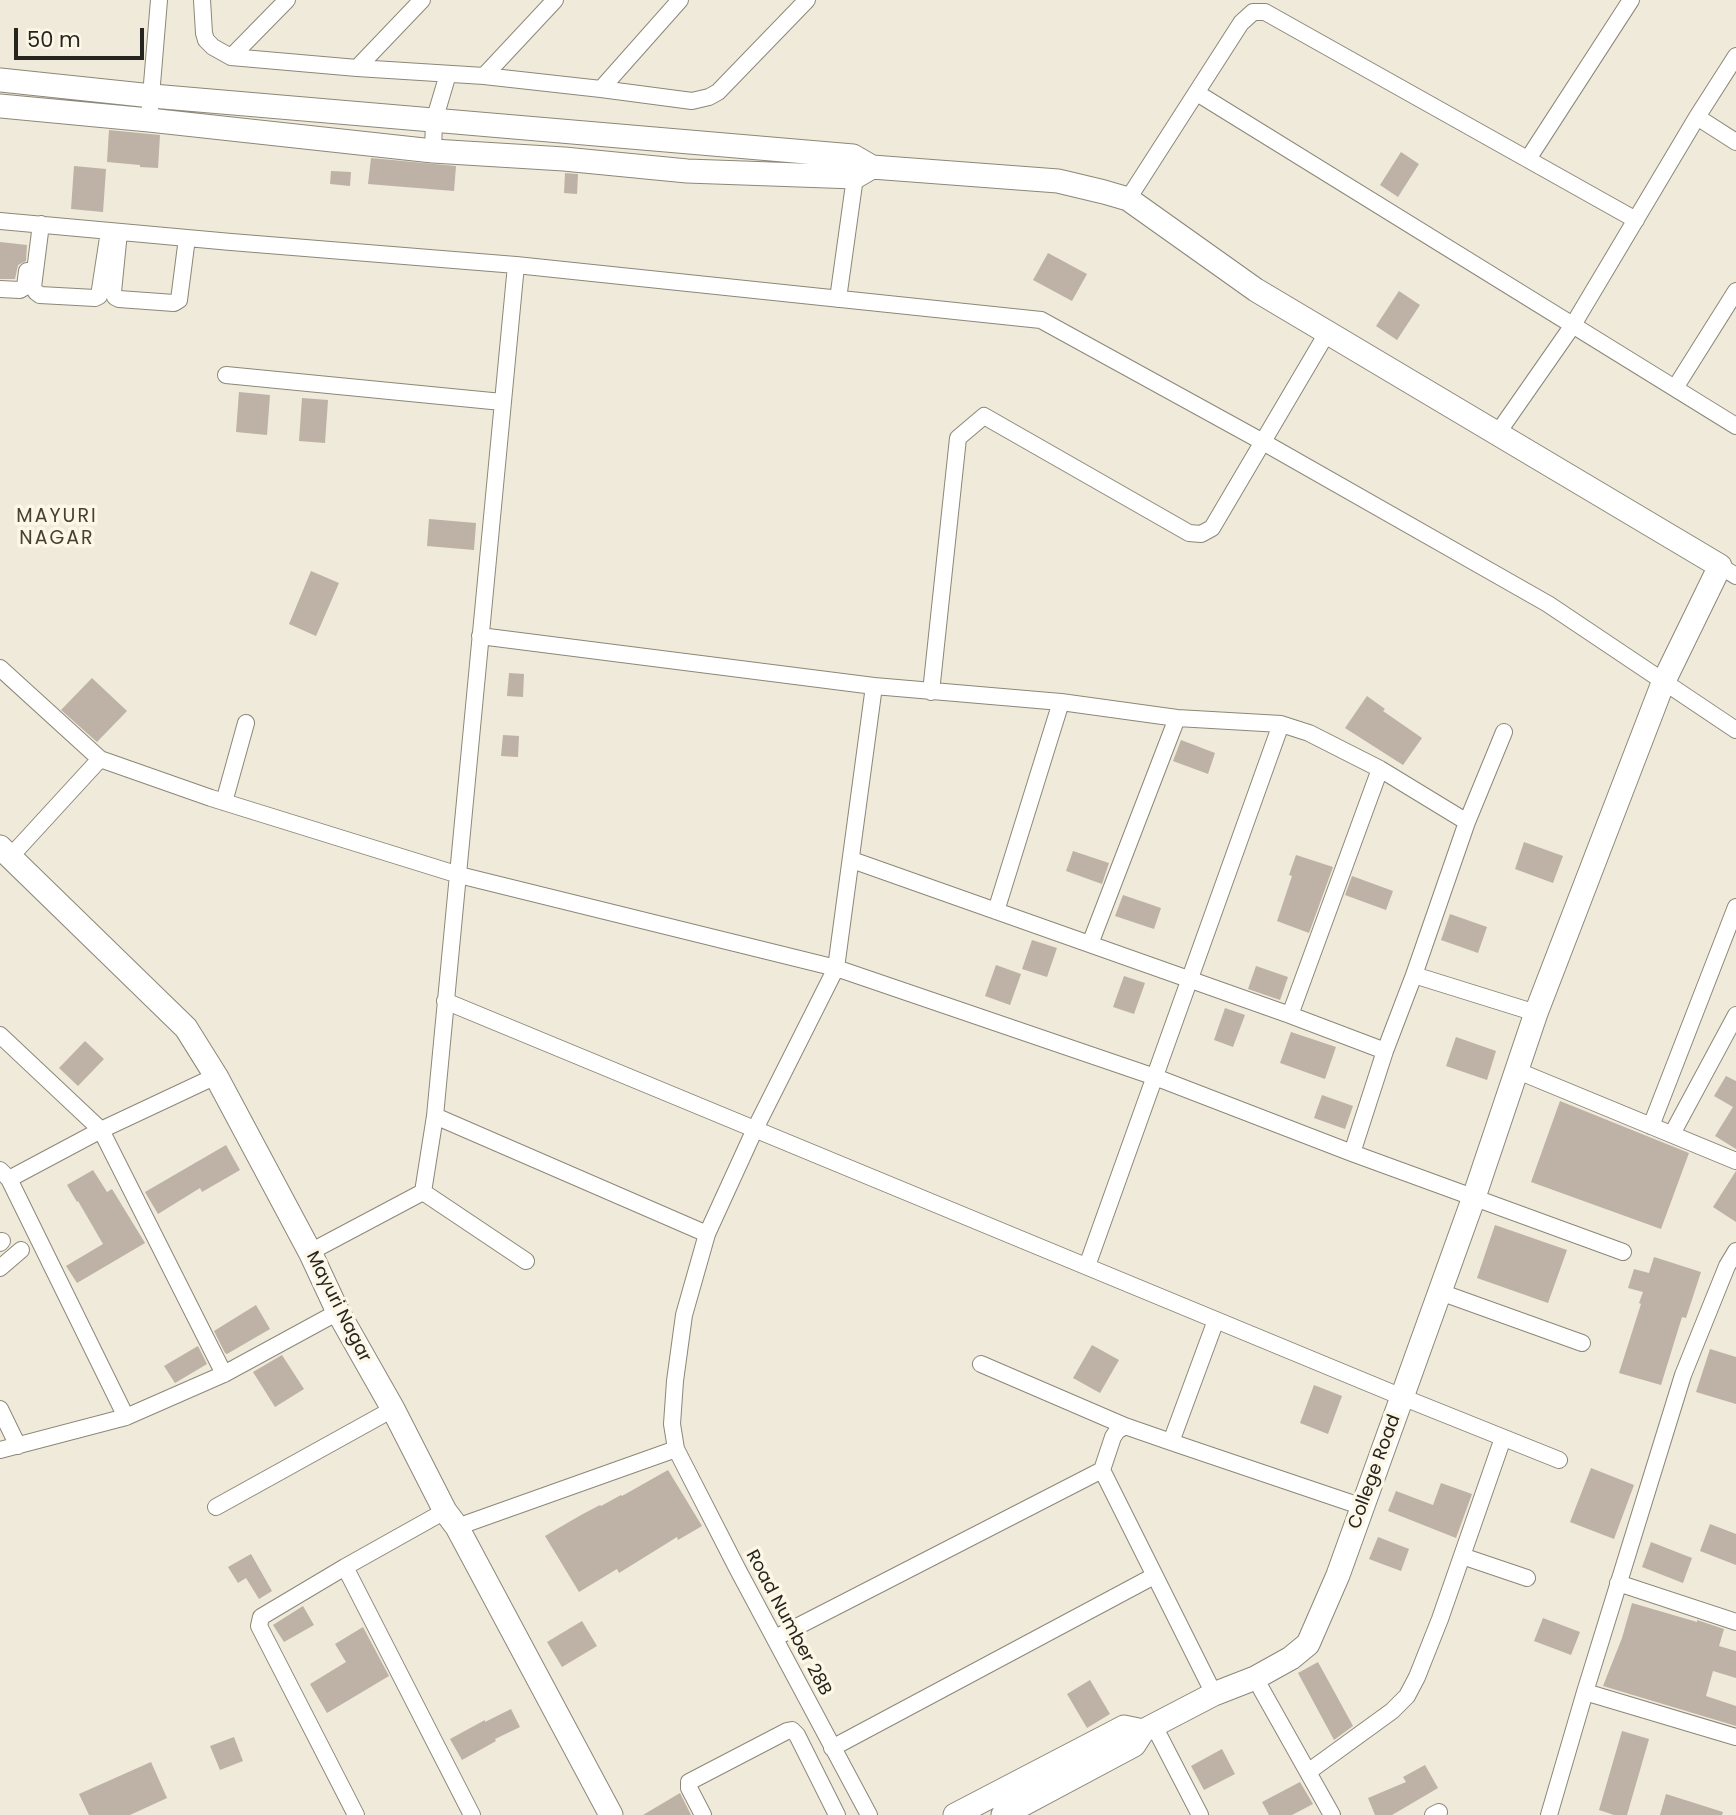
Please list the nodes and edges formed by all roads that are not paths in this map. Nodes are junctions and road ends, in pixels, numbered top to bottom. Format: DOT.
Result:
graph roads {
  1 [pos="159,0"];
  2 [pos="202,0"];
  3 [pos="287,0"];
  4 [pos="422,0"];
  5 [pos="555,0"];
  6 [pos="680,0"];
  7 [pos="807,0"];
  8 [pos="1631,0"];
  9 [pos="1736,56"];
  10 [pos="231,57"];
  11 [pos="357,68"];
  12 [pos="448,74"];
  13 [pos="484,76"];
  14 [pos="0,80"];
  15 [pos="601,89"];
  16 [pos="1197,93"];
  17 [pos="152,96"];
  18 [pos="0,106"];
  19 [pos="1697,117"];
  20 [pos="149,120"];
  21 [pos="434,121"];
  22 [pos="1736,142"];
  23 [pos="433,151"];
  24 [pos="1528,159"];
  25 [pos="860,167"];
  26 [pos="1128,199"];
  27 [pos="1636,220"];
  28 [pos="0,221"];
  29 [pos="37,224"];
  30 [pos="114,231"];
  31 [pos="187,238"];
  32 [pos="516,265"];
  33 [pos="0,289"];
  34 [pos="1736,291"];
  35 [pos="838,299"];
  36 [pos="1573,325"];
  37 [pos="1327,332"];
  38 [pos="226,375"];
  39 [pos="1675,388"];
  40 [pos="502,402"];
  41 [pos="1736,426"];
  42 [pos="1497,434"];
  43 [pos="1263,442"];
  44 [pos="1728,571"];
  45 [pos="480,636"];
  46 [pos="0,668"];
  47 [pos="1663,683"];
  48 [pos="874,686"];
  49 [pos="931,692"];
  50 [pos="1061,702"];
  51 [pos="1177,718"];
  52 [pos="246,723"];
  53 [pos="1281,724"];
  54 [pos="1736,730"];
  55 [pos="1504,732"];
  56 [pos="100,759"];
  57 [pos="1380,769"];
  58 [pos="223,802"];
  59 [pos="1467,822"];
  60 [pos="5,852"];
  61 [pos="852,860"];
  62 [pos="459,875"];
  63 [pos="1736,907"];
  64 [pos="996,911"];
  65 [pos="1090,944"];
  66 [pos="836,968"];
  67 [pos="1413,975"];
  68 [pos="1190,980"];
  69 [pos="445,1001"];
  70 [pos="1536,1013"];
  71 [pos="1736,1015"];
  72 [pos="1290,1016"];
  73 [pos="0,1035"];
  74 [pos="1385,1051"];
  75 [pos="1518,1071"];
  76 [pos="216,1076"];
  77 [pos="1155,1077"];
  78 [pos="435,1116"];
  79 [pos="1651,1126"];
  80 [pos="755,1129"];
  81 [pos="101,1130"];
  82 [pos="1672,1134"];
  83 [pos="1352,1153"];
  84 [pos="1736,1161"];
  85 [pos="5,1175"];
  86 [pos="424,1192"];
  87 [pos="1474,1197"];
  88 [pos="707,1234"];
  89 [pos="21,1250"];
  90 [pos="1736,1251"];
  91 [pos="310,1252"];
  92 [pos="1623,1252"];
  93 [pos="526,1261"];
  94 [pos="1087,1266"];
  95 [pos="0,1269"];
  96 [pos="1440,1292"];
  97 [pos="338,1312"];
  98 [pos="1216,1320"];
  99 [pos="1582,1343"];
  100 [pos="981,1364"];
  101 [pos="225,1374"];
  102 [pos="1402,1397"];
  103 [pos="0,1409"];
  104 [pos="393,1409"];
  105 [pos="126,1417"];
  106 [pos="1125,1426"];
  107 [pos="1503,1438"];
  108 [pos="1171,1442"];
  109 [pos="18,1446"];
  110 [pos="676,1449"];
  111 [pos="0,1450"];
  112 [pos="1559,1460"];
  113 [pos="1102,1470"];
  114 [pos="216,1507"];
  115 [pos="1363,1507"];
  116 [pos="451,1519"];
  117 [pos="1462,1556"];
  118 [pos="345,1567"];
  119 [pos="1154,1576"];
  120 [pos="1527,1578"];
  121 [pos="1618,1583"];
  122 [pos="1735,1617"];
  123 [pos="775,1638"];
  124 [pos="1255,1678"];
  125 [pos="1585,1692"];
  126 [pos="1214,1694"];
  127 [pos="1149,1728"];
  128 [pos="1736,1737"];
  129 [pos="832,1748"];
  130 [pos="1308,1772"];
  131 [pos="356,1815"];
  132 [pos="472,1815"];
  133 [pos="611,1815"];
  134 [pos="703,1815"];
  135 [pos="837,1815"];
  136 [pos="869,1815"];
  137 [pos="955,1815"];
  138 [pos="1003,1815"];
  139 [pos="1200,1815"];
  140 [pos="1332,1815"];
  141 [pos="1549,1815"];
  1 -- 17 [label="street"];
  2 -- 10 [label="street"];
  3 -- 10 [label="street"];
  4 -- 11 [label="street"];
  5 -- 13 [label="street"];
  6 -- 15 [label="street"];
  7 -- 15 [label="street"];
  8 -- 24 [label="street"];
  9 -- 19 [label="street"];
  10 -- 11 [label="street"];
  11 -- 12 [label="street"];
  12 -- 13 [label="street"];
  12 -- 21 [label="street"];
  13 -- 15 [label="street"];
  14 -- 17 [label="street"];
  16 -- 24 [label="street"];
  16 -- 26 [label="street"];
  16 -- 36 [label="street"];
  17 -- 20 [label="street"];
  17 -- 21 [label="street"];
  18 -- 20 [label="street"];
  19 -- 22 [label="street"];
  19 -- 27 [label="street"];
  20 -- 23 [label="street"];
  21 -- 23 [label="street"];
  21 -- 25 [label="street"];
  23 -- 25 [label="street"];
  24 -- 27 [label="street"];
  25 -- 26 [label="street"];
  25 -- 35 [label="street"];
  26 -- 37 [label="street"];
  27 -- 36 [label="street"];
  28 -- 29 [label="street"];
  29 -- 30 [label="street"];
  29 -- 30 [label="street"];
  29 -- 33 [label="street"];
  30 -- 31 [label="street"];
  30 -- 31 [label="street"];
  31 -- 32 [label="street"];
  32 -- 35 [label="street"];
  32 -- 40 [label="street"];
  34 -- 39 [label="street"];
  35 -- 43 [label="street"];
  36 -- 39 [label="street"];
  36 -- 42 [label="street"];
  37 -- 42 [label="street"];
  37 -- 43 [label="street"];
  38 -- 40 [label="street"];
  39 -- 41 [label="street"];
  40 -- 45 [label="street"];
  42 -- 44 [label="street"];
  43 -- 47 [label="street"];
  43 -- 49 [label="street"];
  44 -- 47 [label="street, College Road"];
  45 -- 48 [label="street"];
  45 -- 62 [label="street"];
  46 -- 56 [label="street"];
  47 -- 54 [label="street"];
  47 -- 70 [label="street, College Road"];
  48 -- 49 [label="street"];
  48 -- 61 [label="street"];
  49 -- 50 [label="street"];
  50 -- 51 [label="street"];
  50 -- 64 [label="street"];
  51 -- 53 [label="street"];
  51 -- 65 [label="street"];
  52 -- 58 [label="street"];
  53 -- 57 [label="street"];
  53 -- 68 [label="street"];
  55 -- 59 [label="street"];
  56 -- 58 [label="street"];
  56 -- 60 [label="street"];
  57 -- 59 [label="street"];
  57 -- 72 [label="street"];
  58 -- 62 [label="street"];
  59 -- 67 [label="street"];
  60 -- 76 [label="street, Mayuri Nagar"];
  61 -- 64 [label="street"];
  61 -- 66 [label="street"];
  62 -- 66 [label="street"];
  62 -- 69 [label="street"];
  63 -- 79 [label="street"];
  64 -- 65 [label="street"];
  65 -- 68 [label="street"];
  66 -- 77 [label="street"];
  66 -- 80 [label="street"];
  67 -- 70 [label="street"];
  67 -- 74 [label="street"];
  68 -- 72 [label="street"];
  68 -- 77 [label="street"];
  69 -- 78 [label="street"];
  69 -- 80 [label="street"];
  70 -- 75 [label="street, College Road"];
  71 -- 82 [label="street"];
  72 -- 74 [label="street"];
  73 -- 81 [label="street"];
  74 -- 83 [label="street"];
  75 -- 79 [label="street"];
  75 -- 87 [label="street, College Road"];
  76 -- 81 [label="street"];
  76 -- 91 [label="street, Mayuri Nagar"];
  77 -- 83 [label="street"];
  77 -- 94 [label="street"];
  78 -- 86 [label="street"];
  78 -- 88 [label="street"];
  79 -- 82 [label="street"];
  80 -- 88 [label="street"];
  80 -- 94 [label="street"];
  81 -- 85 [label="street"];
  81 -- 101 [label="street"];
  82 -- 84 [label="street"];
  83 -- 87 [label="street"];
  85 -- 105 [label="street"];
  86 -- 91 [label="street"];
  86 -- 93 [label="street"];
  87 -- 92 [label="street"];
  87 -- 96 [label="street, College Road"];
  88 -- 110 [label="street"];
  89 -- 95 [label="street"];
  90 -- 121 [label="street"];
  91 -- 97 [label="street, Mayuri Nagar"];
  94 -- 98 [label="street"];
  96 -- 99 [label="street"];
  96 -- 102 [label="street, College Road"];
  97 -- 101 [label="street"];
  97 -- 104 [label="street, Mayuri Nagar"];
  98 -- 102 [label="street"];
  98 -- 108 [label="street"];
  100 -- 106 [label="street"];
  101 -- 105 [label="street"];
  102 -- 107 [label="street"];
  102 -- 115 [label="street, College Road"];
  103 -- 109 [label="street"];
  104 -- 114 [label="street"];
  104 -- 116 [label="street, Mayuri Nagar"];
  105 -- 109 [label="street"];
  106 -- 108 [label="street"];
  106 -- 113 [label="street"];
  107 -- 112 [label="street"];
  107 -- 117 [label="street"];
  108 -- 115 [label="street"];
  109 -- 111 [label="street"];
  110 -- 116 [label="street"];
  110 -- 123 [label="street, Road Number 28B"];
  113 -- 119 [label="street"];
  113 -- 123 [label="street"];
  115 -- 124 [label="street, College Road"];
  116 -- 118 [label="street"];
  116 -- 133 [label="street, Mayuri Nagar"];
  117 -- 120 [label="street"];
  117 -- 130 [label="street"];
  118 -- 131 [label="street"];
  118 -- 132 [label="street"];
  119 -- 126 [label="street"];
  119 -- 129 [label="street"];
  121 -- 122 [label="street"];
  121 -- 125 [label="street"];
  123 -- 129 [label="street, Road Number 28B"];
  124 -- 126 [label="street, College Road"];
  124 -- 130 [label="street"];
  125 -- 128 [label="street"];
  125 -- 141 [label="street"];
  126 -- 127 [label="street, College Road"];
  127 -- 137 [label="street"];
  127 -- 138 [label="street"];
  127 -- 139 [label="street"];
  129 -- 136 [label="street, Road Number 28B"];
  130 -- 140 [label="street"];
  134 -- 135 [label="street"];
}
